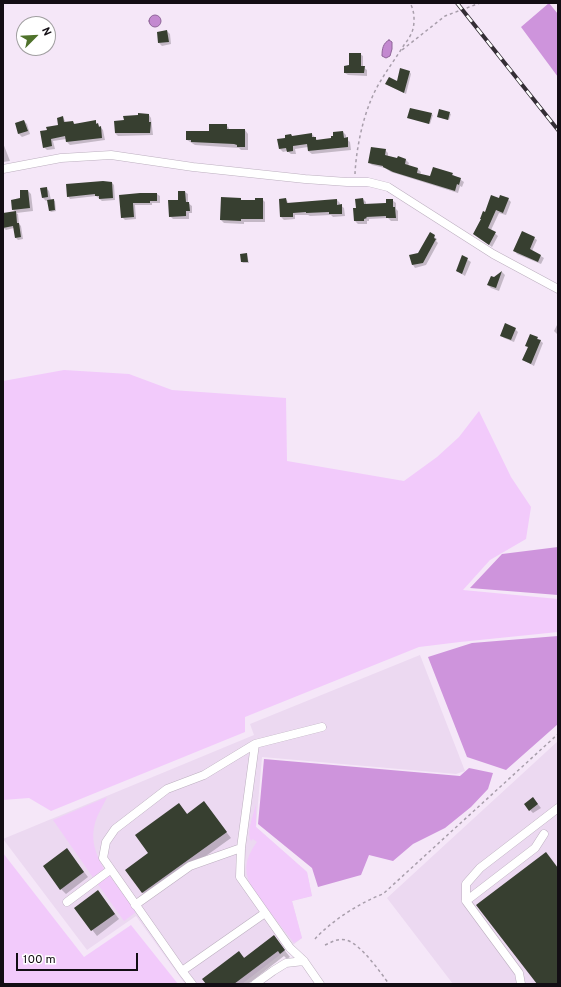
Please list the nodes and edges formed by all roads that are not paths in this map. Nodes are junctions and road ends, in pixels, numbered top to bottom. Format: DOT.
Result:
graph roads {
  1 [pos="3,169"];
  2 [pos="558,289"];
  3 [pos="322,727"];
  4 [pos="255,744"];
  5 [pos="558,808"];
  6 [pos="544,834"];
  7 [pos="241,848"];
  8 [pos="110,870"];
  9 [pos="466,901"];
  10 [pos="67,902"];
  11 [pos="135,905"];
  12 [pos="265,913"];
  13 [pos="304,961"];
  14 [pos="182,971"];
  15 [pos="520,973"];
  16 [pos="192,984"];
  17 [pos="255,984"];
  18 [pos="320,984"];
  19 [pos="521,984"];
  20 [pos="529,984"];
  1 -- 2 [label="street"];
  3 -- 4 [label="street"];
  4 -- 7 [label="street"];
  4 -- 8 [label="street"];
  5 -- 9 [label="street"];
  6 -- 9 [label="street"];
  7 -- 11 [label="street"];
  7 -- 12 [label="street"];
  8 -- 10 [label="street"];
  8 -- 11 [label="street"];
  9 -- 15 [label="street"];
  11 -- 14 [label="street"];
  12 -- 13 [label="street"];
  12 -- 14 [label="street"];
  13 -- 17 [label="street"];
  13 -- 18 [label="street"];
  14 -- 16 [label="street"];
  15 -- 19 [label="street"];
  15 -- 20 [label="street"];
}
